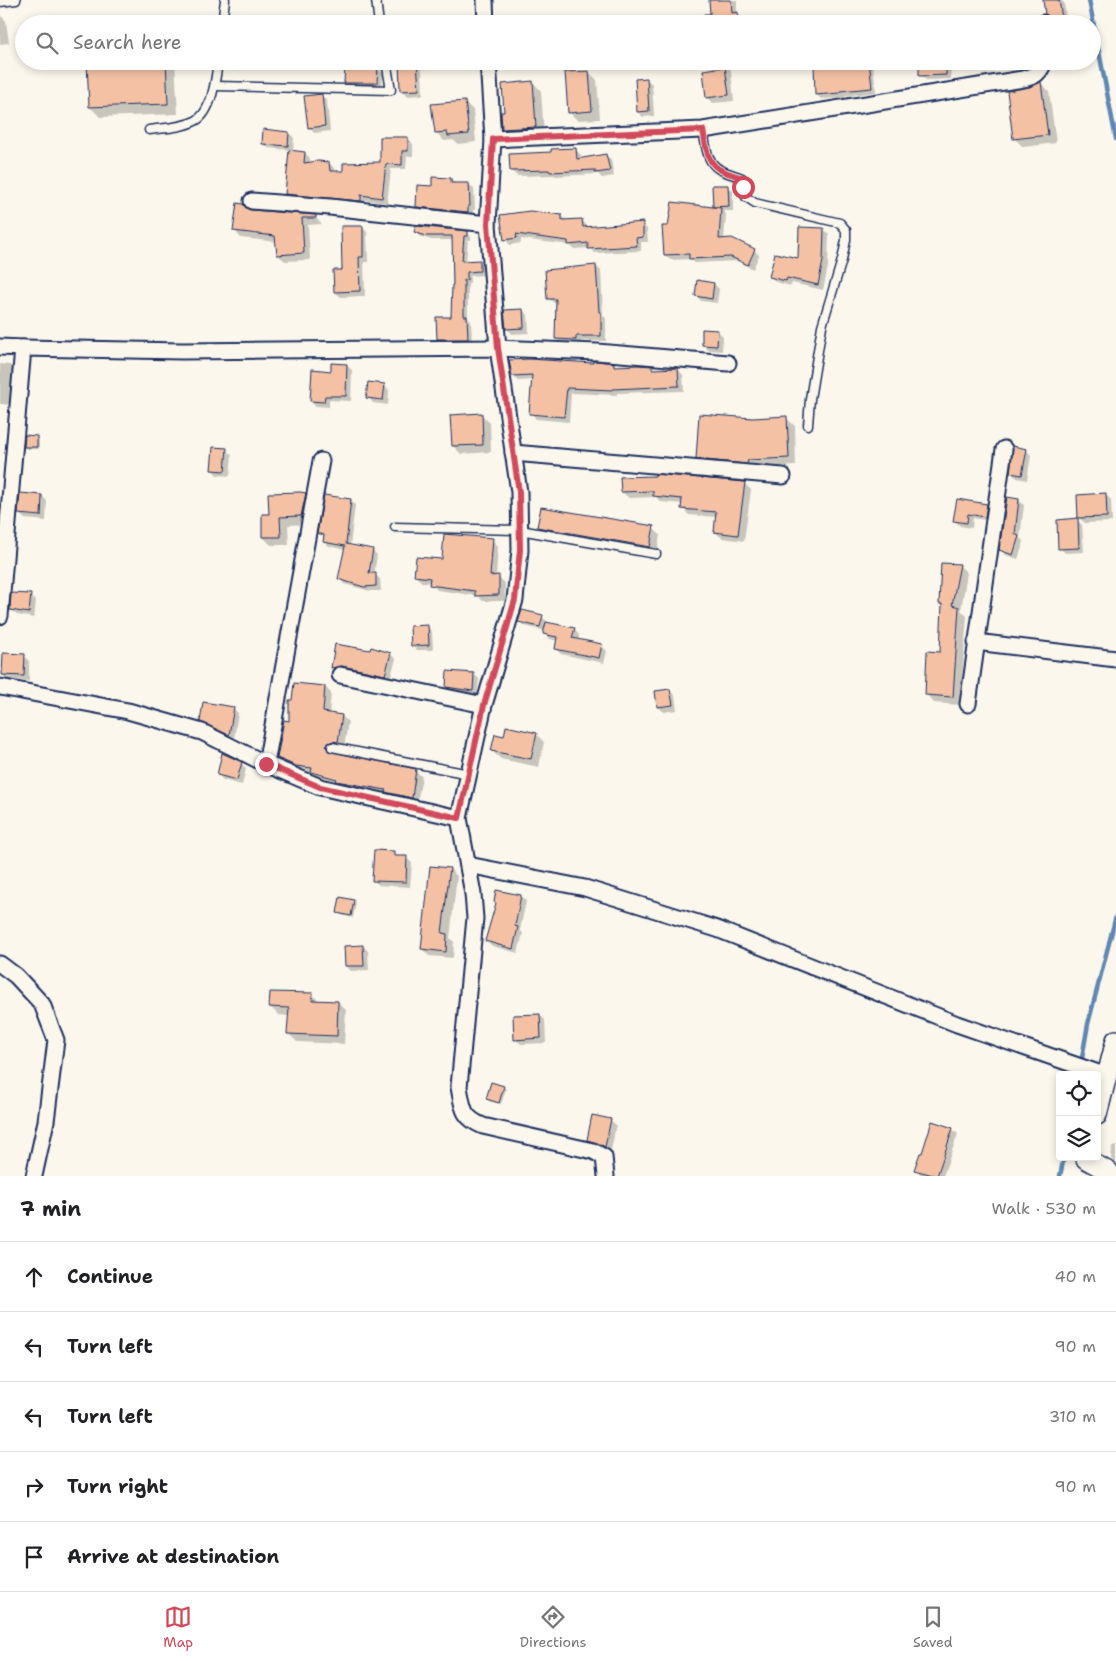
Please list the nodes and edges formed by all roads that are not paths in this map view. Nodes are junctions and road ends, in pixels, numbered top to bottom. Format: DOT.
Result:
graph roads {
  1 [pos="16,0"];
  2 [pos="225,0"];
  3 [pos="376,0"];
  4 [pos="485,0"];
  5 [pos="0,2"];
  6 [pos="223,15"];
  7 [pos="378,15"];
  8 [pos="486,15"];
  9 [pos="217,70"];
  10 [pos="388,70"];
  11 [pos="489,70"];
  12 [pos="1040,70"];
  13 [pos="214,86"];
  14 [pos="149,130"];
  15 [pos="703,130"];
  16 [pos="493,139"];
  17 [pos="252,201"];
  18 [pos="488,224"];
  19 [pos="0,347"];
  20 [pos="23,348"];
  21 [pos="498,348"];
  22 [pos="728,363"];
  23 [pos="808,425"];
  24 [pos="1004,449"];
  25 [pos="513,453"];
  26 [pos="321,461"];
  27 [pos="783,476"];
  28 [pos="395,527"];
  29 [pos="520,530"];
  30 [pos="656,554"];
  31 [pos="0,616"];
  32 [pos="976,642"];
  33 [pos="1116,659"];
  34 [pos="340,675"];
  35 [pos="0,687"];
  36 [pos="968,704"];
  37 [pos="484,705"];
  38 [pos="332,747"];
  39 [pos="266,764"];
  40 [pos="469,774"];
  41 [pos="459,818"];
  42 [pos="468,865"];
  43 [pos="0,964"];
  44 [pos="1116,1040"];
  45 [pos="1107,1076"];
  46 [pos="1101,1099"];
  47 [pos="1091,1161"];
  48 [pos="1111,1173"];
  49 [pos="34,1176"];
  50 [pos="606,1176"];
  1 -- 5 [label="lane"];
  2 -- 6 [label="lane"];
  3 -- 7 [label="lane"];
  4 -- 8 [label="street"];
  9 -- 13 [label="lane"];
  10 -- 13 [label="lane"];
  11 -- 16 [label="street"];
  12 -- 15 [label="street"];
  13 -- 14 [label="lane"];
  15 -- 16 [label="street"];
  15 -- 23 [label="lane"];
  16 -- 18 [label="street"];
  17 -- 18 [label="street"];
  18 -- 21 [label="street"];
  19 -- 20 [label="street"];
  20 -- 21 [label="street"];
  20 -- 31 [label="street"];
  21 -- 22 [label="street"];
  21 -- 25 [label="street"];
  24 -- 32 [label="street"];
  25 -- 27 [label="street"];
  25 -- 29 [label="street"];
  26 -- 39 [label="street"];
  28 -- 29 [label="lane"];
  29 -- 30 [label="lane"];
  29 -- 37 [label="street"];
  32 -- 33 [label="street"];
  32 -- 36 [label="street"];
  34 -- 37 [label="street"];
  35 -- 39 [label="street"];
  37 -- 40 [label="street"];
  38 -- 40 [label="lane"];
  39 -- 41 [label="street"];
  40 -- 41 [label="street"];
  41 -- 42 [label="street"];
  42 -- 45 [label="street"];
  42 -- 50 [label="street"];
  43 -- 49 [label="street"];
  44 -- 45 [label="street"];
  45 -- 46 [label="street"];
  47 -- 48 [label="street"];
}
